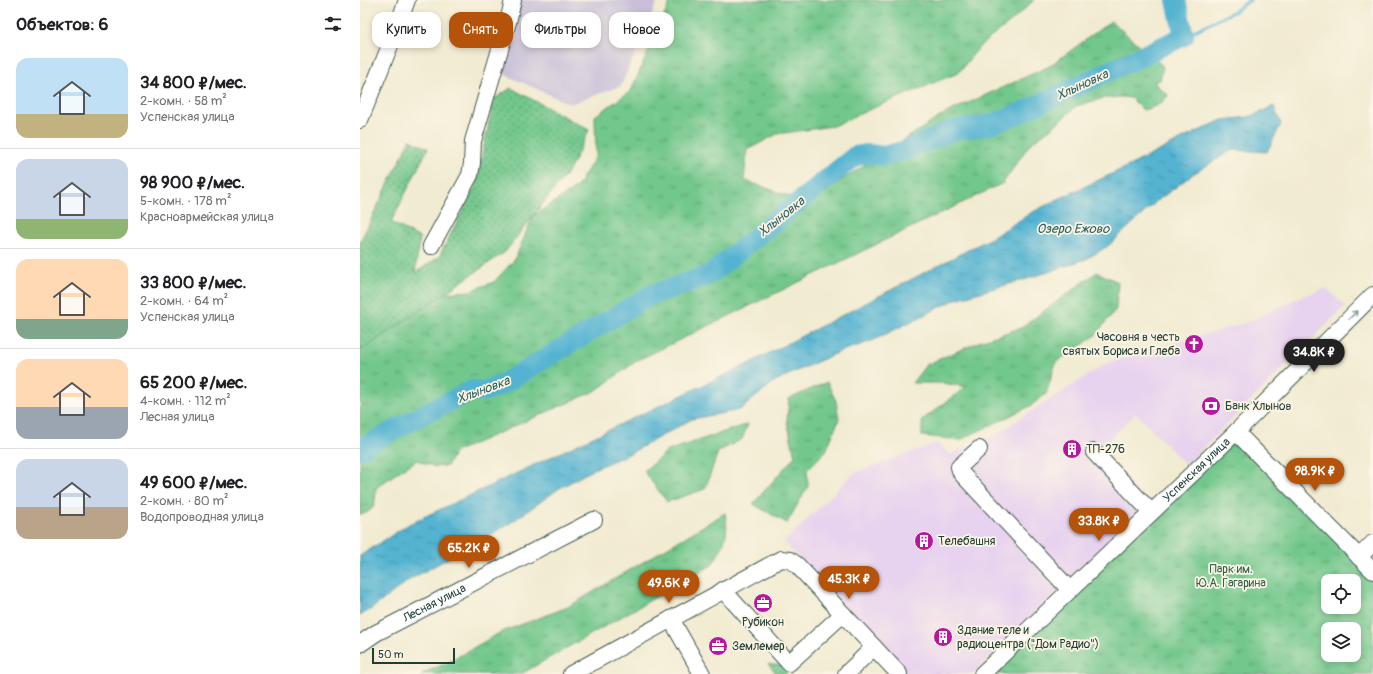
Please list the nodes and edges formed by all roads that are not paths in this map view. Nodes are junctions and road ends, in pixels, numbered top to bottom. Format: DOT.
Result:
graph roads {
  1 [pos="407,0"];
  2 [pos="513,0"];
  3 [pos="360,120"];
  4 [pos="431,246"];
  5 [pos="1373,295"];
  6 [pos="1236,432"];
  7 [pos="979,449"];
  8 [pos="1094,452"];
  9 [pos="1152,512"];
  10 [pos="594,520"];
  11 [pos="1373,543"];
  12 [pos="1359,557"];
  13 [pos="1373,571"];
  14 [pos="723,590"];
  15 [pos="1070,590"];
  16 [pos="843,614"];
  17 [pos="670,619"];
  18 [pos="360,644"];
  19 [pos="874,647"];
  20 [pos="577,673"];
  21 [pos="702,674"];
  22 [pos="846,674"];
  23 [pos="899,674"];
  24 [pos="982,674"];
  1 -- 3 [label="street"];
  2 -- 4 [label="street"];
  6 -- 5 [label="street, Успенская улица, one-way"];
  6 -- 9 [label="street, Успенская улица"];
  6 -- 12 [label="street"];
  7 -- 15 [label="street"];
  8 -- 9 [label="street"];
  9 -- 15 [label="street, Успенская улица"];
  10 -- 18 [label="street, Лесная улица"];
  11 -- 12 [label="street"];
  12 -- 13 [label="street"];
  14 -- 16 [label="street"];
  14 -- 16 [label="street"];
  14 -- 17 [label="street"];
  15 -- 24 [label="street, Успенская улица"];
  16 -- 19 [label="street"];
  17 -- 20 [label="street"];
  17 -- 21 [label="street"];
  19 -- 22 [label="street"];
  19 -- 23 [label="street"];
}
